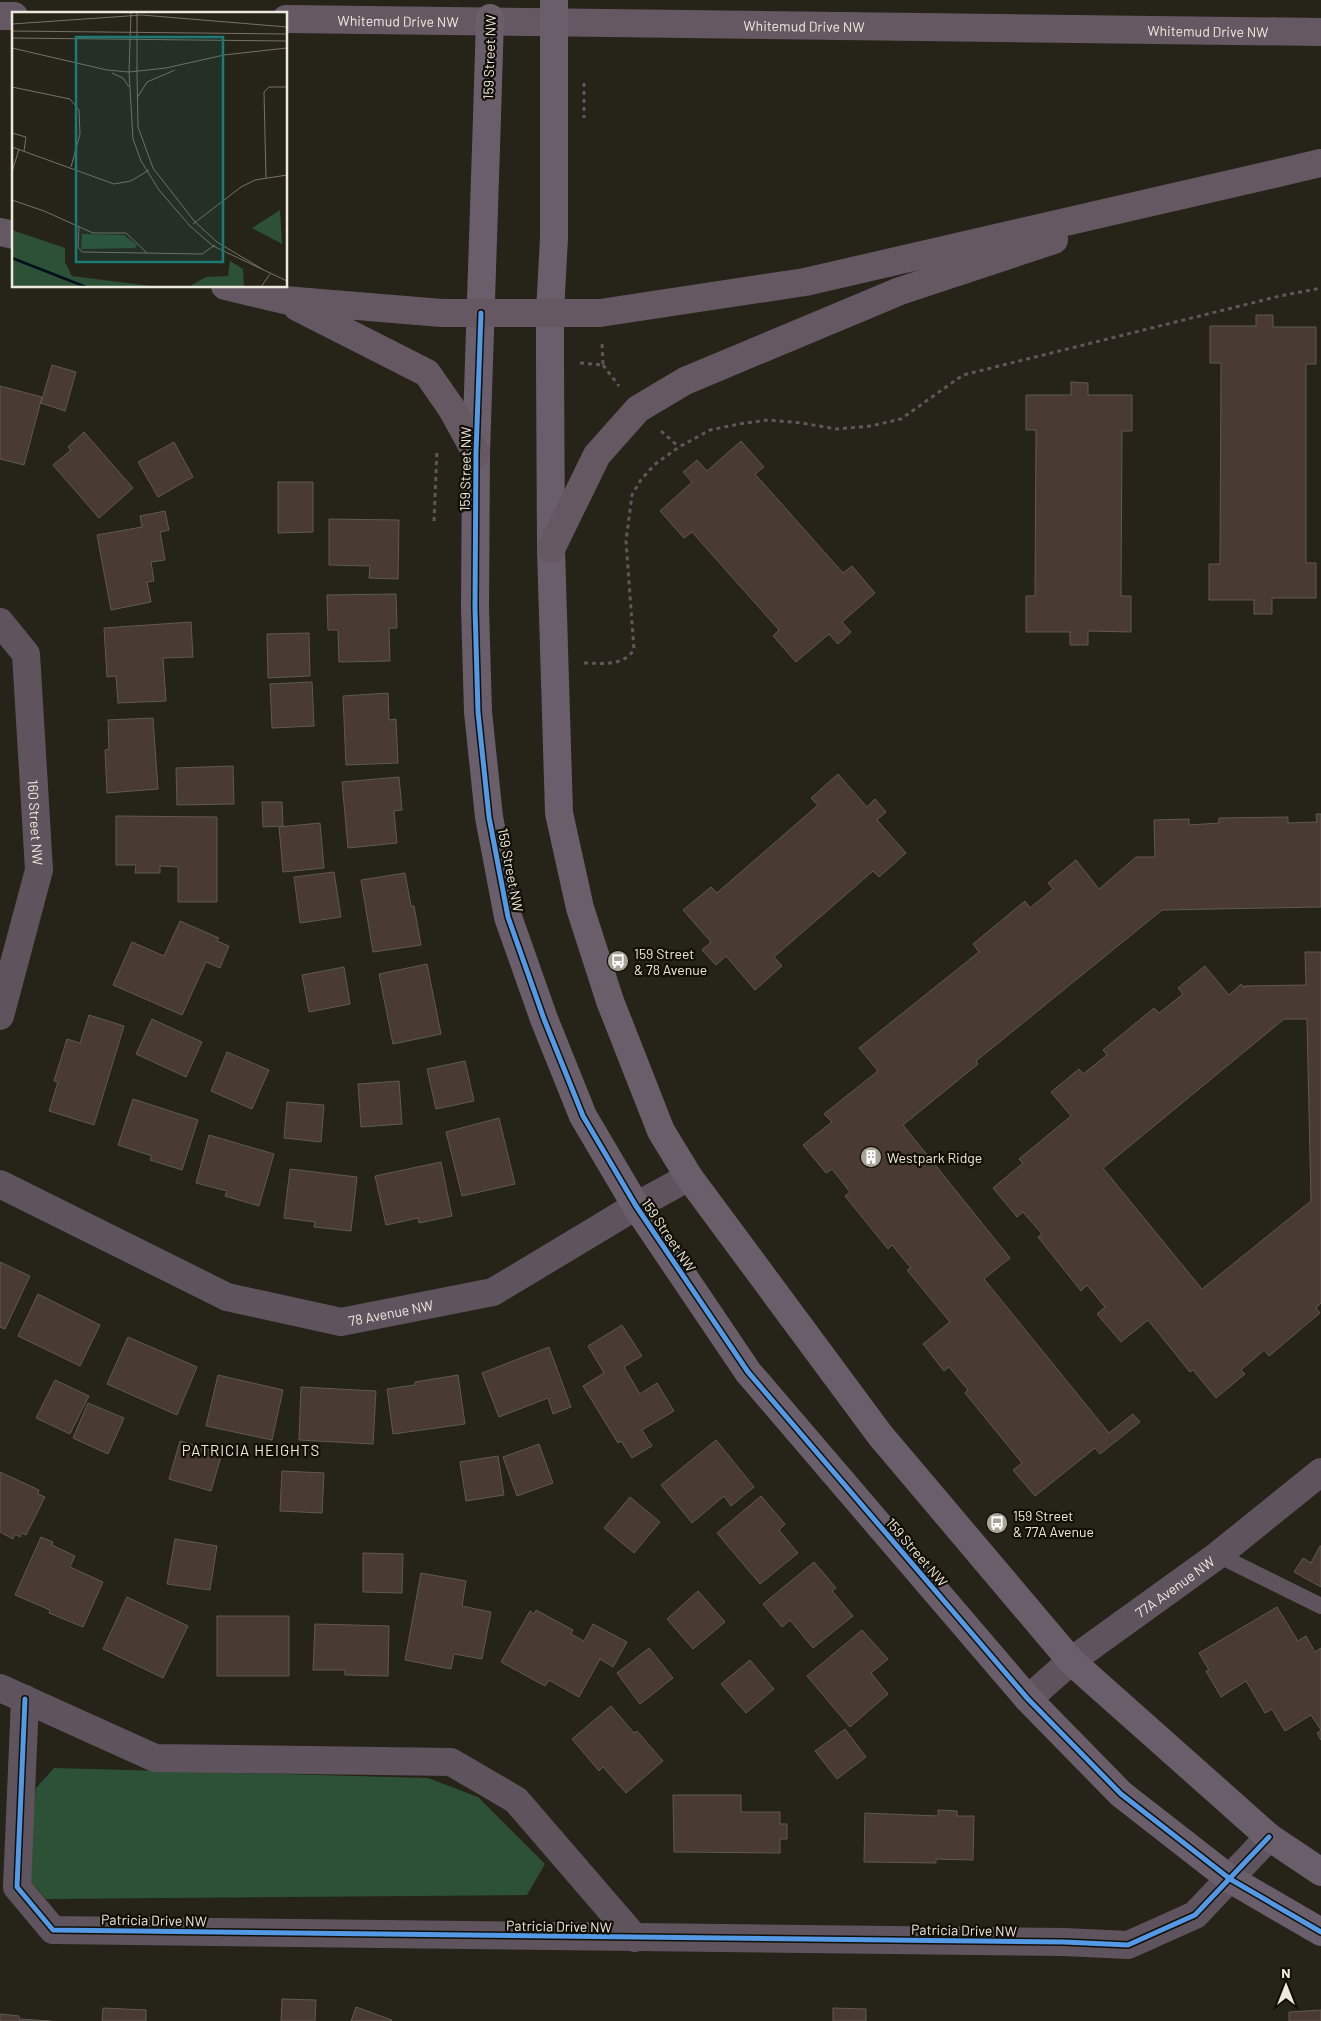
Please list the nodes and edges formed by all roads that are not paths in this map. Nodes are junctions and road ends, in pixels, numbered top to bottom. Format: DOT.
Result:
graph roads {
  1 [pos="490,0"];
  2 [pos="554,0"];
  3 [pos="288,19"];
  4 [pos="1321,32"];
  5 [pos="1321,163"];
  6 [pos="1218,185"];
  7 [pos="233,288"];
  8 [pos="284,300"];
  9 [pos="550,312"];
  10 [pos="481,313"];
  11 [pos="476,453"];
  12 [pos="552,549"];
  13 [pos="0,622"];
  14 [pos="0,1016"];
  15 [pos="689,1177"];
  16 [pos="0,1184"];
  17 [pos="636,1206"];
  18 [pos="1321,1472"];
  19 [pos="1218,1555"];
  20 [pos="1321,1606"];
  21 [pos="1071,1661"];
  22 [pos="0,1688"];
  23 [pos="25,1699"];
  24 [pos="1028,1699"];
  25 [pos="1269,1838"];
  26 [pos="1321,1872"];
  27 [pos="1230,1879"];
  28 [pos="1321,1932"];
  29 [pos="635,1938"];
  1 -- 10 [label="street, 159 Street NW, bridge"];
  2 -- 9 [label="street, bridge"];
  3 -- 4 [label="highway, Whitemud Drive NW"];
  5 -- 6 [label="highway"];
  6 -- 9 [label="highway"];
  6 -- 12 [label="highway"];
  7 -- 8 [label="highway"];
  8 -- 10 [label="highway"];
  8 -- 11 [label="highway"];
  9 -- 10 [label="highway"];
  9 -- 12 [label="street"];
  10 -- 11 [label="street, 159 Street NW"];
  11 -- 17 [label="street, 159 Street NW"];
  12 -- 15 [label="street"];
  13 -- 14 [label="street, 160 Street NW"];
  15 -- 17 [label="street, 78 Avenue NW"];
  15 -- 21 [label="street"];
  16 -- 17 [label="street, 78 Avenue NW"];
  17 -- 24 [label="street, 159 Street NW"];
  18 -- 19 [label="street, 77A Avenue NW"];
  19 -- 20 [label="lane"];
  19 -- 21 [label="street, 77A Avenue NW"];
  21 -- 24 [label="street, 77A Avenue NW"];
  21 -- 25 [label="street"];
  22 -- 23 [label="street, Patricia Drive NW"];
  23 -- 29 [label="street, Patricia Drive NW"];
  23 -- 29 [label="street, Patricia Drive NW"];
  24 -- 27 [label="street, 159 Street NW"];
  25 -- 26 [label="street"];
  25 -- 27 [label="street, Patricia Drive NW"];
  27 -- 28 [label="street, 159 Street NW"];
  27 -- 29 [label="street, Patricia Drive NW"];
}
